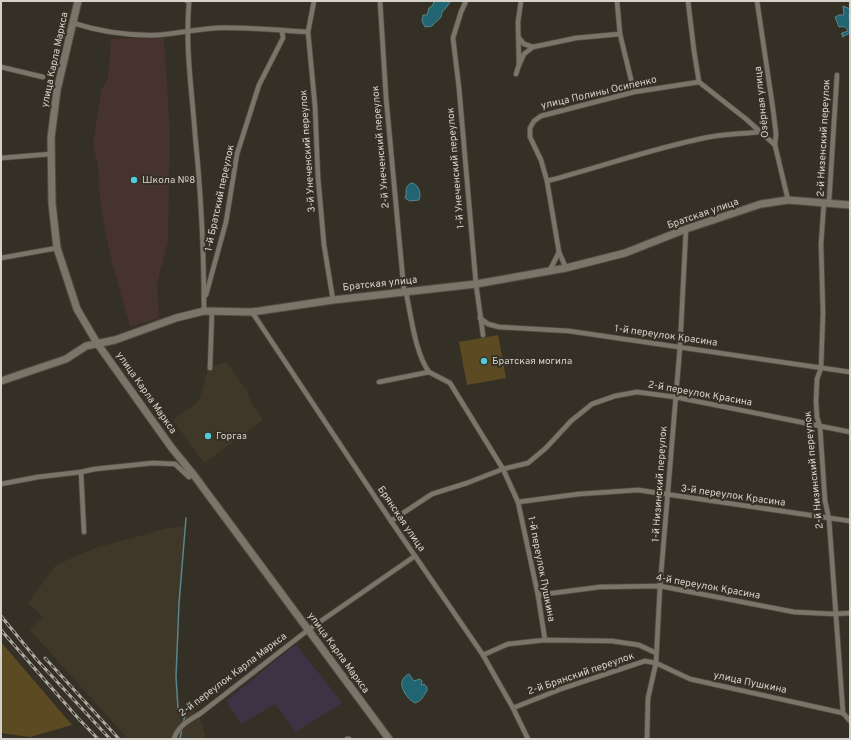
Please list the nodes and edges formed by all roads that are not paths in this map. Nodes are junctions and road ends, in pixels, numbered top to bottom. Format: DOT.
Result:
graph roads {
  1 [pos="78,1"];
  2 [pos="187,1"];
  3 [pos="314,1"];
  4 [pos="380,1"];
  5 [pos="466,1"];
  6 [pos="521,1"];
  7 [pos="617,1"];
  8 [pos="688,1"];
  9 [pos="757,1"];
  10 [pos="73,23"];
  11 [pos="282,31"];
  12 [pos="186,32"];
  13 [pos="308,32"];
  14 [pos="620,34"];
  15 [pos="518,38"];
  16 [pos="533,47"];
  17 [pos="519,65"];
  18 [pos="1,67"];
  19 [pos="516,74"];
  20 [pos="837,74"];
  21 [pos="42,77"];
  22 [pos="699,82"];
  23 [pos="634,92"];
  24 [pos="759,132"];
  25 [pos="774,145"];
  26 [pos="51,154"];
  27 [pos="1,158"];
  28 [pos="547,182"];
  29 [pos="788,200"];
  30 [pos="827,202"];
  31 [pos="850,205"];
  32 [pos="686,229"];
  33 [pos="57,248"];
  34 [pos="559,252"];
  35 [pos="1,258"];
  36 [pos="566,268"];
  37 [pos="550,270"];
  38 [pos="476,284"];
  39 [pos="405,292"];
  40 [pos="333,300"];
  41 [pos="204,303"];
  42 [pos="208,311"];
  43 [pos="252,312"];
  44 [pos="480,318"];
  45 [pos="484,335"];
  46 [pos="97,343"];
  47 [pos="680,347"];
  48 [pos="210,368"];
  49 [pos="821,368"];
  50 [pos="429,372"];
  51 [pos="850,372"];
  52 [pos="1,381"];
  53 [pos="379,382"];
  54 [pos="675,397"];
  55 [pos="820,427"];
  56 [pos="850,432"];
  57 [pos="503,469"];
  58 [pos="81,472"];
  59 [pos="193,474"];
  60 [pos="1,484"];
  61 [pos="668,496"];
  62 [pos="518,502"];
  63 [pos="829,519"];
  64 [pos="391,521"];
  65 [pos="850,521"];
  66 [pos="84,532"];
  67 [pos="415,556"];
  68 [pos="660,586"];
  69 [pos="538,595"];
  70 [pos="850,613"];
  71 [pos="835,614"];
  72 [pos="308,630"];
  73 [pos="545,640"];
  74 [pos="656,653"];
  75 [pos="483,655"];
  76 [pos="656,662"];
  77 [pos="513,708"];
  78 [pos="843,713"];
  79 [pos="850,721"];
  80 [pos="174,739"];
  81 [pos="389,739"];
  82 [pos="528,739"];
  83 [pos="647,739"];
  1 -- 10 [label="street, улица Карла Маркса"];
  2 -- 12 [label="street, 1-й Братский переулок"];
  3 -- 13 [label="street, 3-й Унеченский переулок"];
  4 -- 39 [label="street, 2-й Унеченский переулок"];
  5 -- 38 [label="street, 1-й Унеченский переулок"];
  6 -- 15 [label="street"];
  7 -- 14 [label="street"];
  8 -- 22 [label="street"];
  9 -- 25 [label="street, Озёрная улица"];
  10 -- 12 [label="street"];
  10 -- 26 [label="street, улица Карла Маркса"];
  11 -- 12 [label="street"];
  11 -- 13 [label="street"];
  11 -- 41 [label="street, 1-й Братский переулок"];
  12 -- 41 [label="street, 1-й Братский переулок"];
  13 -- 40 [label="street, 3-й Унеченский переулок"];
  14 -- 16 [label="street"];
  14 -- 23 [label="street"];
  15 -- 16 [label="street"];
  15 -- 17 [label="street"];
  16 -- 17 [label="street"];
  17 -- 19 [label="street"];
  18 -- 21 [label="street"];
  20 -- 30 [label="street, 2-й Низенский переулок"];
  22 -- 23 [label="street, улица Полины Осипенко"];
  22 -- 24 [label="street"];
  23 -- 28 [label="street, улица Полины Осипенко"];
  24 -- 25 [label="street"];
  24 -- 28 [label="street"];
  25 -- 29 [label="street, Озёрная улица"];
  26 -- 27 [label="street"];
  26 -- 33 [label="street, улица Карла Маркса"];
  28 -- 34 [label="street"];
  29 -- 30 [label="street, Братская улица"];
  29 -- 32 [label="street, Братская улица"];
  30 -- 31 [label="street, Братская улица"];
  30 -- 49 [label="street, 2-й Низинский переулок"];
  32 -- 36 [label="street, Братская улица"];
  32 -- 47 [label="street, 1-й Низинский переулок"];
  33 -- 35 [label="street"];
  33 -- 46 [label="street, улица Карла Маркса"];
  34 -- 36 [label="street"];
  34 -- 37 [label="street"];
  36 -- 37 [label="street, Братская улица"];
  37 -- 38 [label="street, Братская улица"];
  38 -- 39 [label="street, Братская улица"];
  38 -- 44 [label="street, 1-й Унеченский переулок"];
  39 -- 40 [label="street, Братская улица"];
  39 -- 50 [label="street, 2-й Унеченский переулок"];
  40 -- 43 [label="street, Братская улица"];
  41 -- 42 [label="street, 1-й Братский переулок"];
  42 -- 43 [label="street, Братская улица"];
  42 -- 46 [label="street, Братская улица"];
  42 -- 48 [label="street"];
  43 -- 64 [label="street, Брянская улица"];
  44 -- 45 [label="street, 1-й Унеченский переулок"];
  44 -- 47 [label="street, 1-й переулок Красина"];
  46 -- 52 [label="street, Братская улица"];
  46 -- 59 [label="street, улица Карла Маркса"];
  47 -- 49 [label="street, 1-й переулок Красина"];
  47 -- 54 [label="street, 1-й Низинский переулок"];
  49 -- 51 [label="street, 1-й переулок Красина"];
  49 -- 55 [label="street, 2-й Низинский переулок"];
  50 -- 53 [label="street"];
  50 -- 57 [label="street, 1-й переулок Пушкина"];
  54 -- 55 [label="street, 2-й переулок Красина"];
  54 -- 57 [label="street, 2-й переулок Красина"];
  54 -- 61 [label="street, 1-й Низинский переулок"];
  55 -- 56 [label="street, 2-й переулок Красина"];
  55 -- 63 [label="street, 2-й Низинский переулок"];
  57 -- 62 [label="street, 1-й переулок Пушкина"];
  57 -- 64 [label="street, 2-й переулок Красина"];
  58 -- 59 [label="street"];
  58 -- 60 [label="street"];
  58 -- 66 [label="street"];
  59 -- 72 [label="street, улица Карла Маркса"];
  61 -- 62 [label="street, 3-й переулок Красина"];
  61 -- 63 [label="street, 3-й переулок Красина"];
  61 -- 68 [label="street, 1-й Низинский переулок"];
  62 -- 69 [label="street, 1-й переулок Пушкина"];
  63 -- 65 [label="street, 3-й переулок Красина"];
  63 -- 71 [label="street, 2-й Низинский переулок"];
  64 -- 67 [label="street, Брянская улица"];
  67 -- 72 [label="street, 2-й переулок Карла Маркса"];
  67 -- 75 [label="street, Брянская улица"];
  68 -- 69 [label="street, 4-й переулок Красина"];
  68 -- 71 [label="street, 4-й переулок Красина"];
  68 -- 74 [label="street, 1-й Низинский переулок"];
  69 -- 73 [label="street, 1-й переулок Пушкина"];
  70 -- 71 [label="street, 4-й переулок Красина"];
  71 -- 78 [label="street, 2-й Низинский переулок"];
  72 -- 80 [label="street, 2-й переулок Карла Маркса"];
  72 -- 81 [label="street, улица Карла Маркса"];
  73 -- 74 [label="street"];
  73 -- 75 [label="street"];
  74 -- 76 [label="street, 1-й Низинский переулок"];
  75 -- 77 [label="street, Брянская улица"];
  76 -- 77 [label="street, 2-й Брянский переулок"];
  76 -- 78 [label="street, улица Пушкина"];
  76 -- 83 [label="street, 1-й Низинский переулок"];
  77 -- 82 [label="street, Брянская улица"];
  78 -- 79 [label="street"];
}
